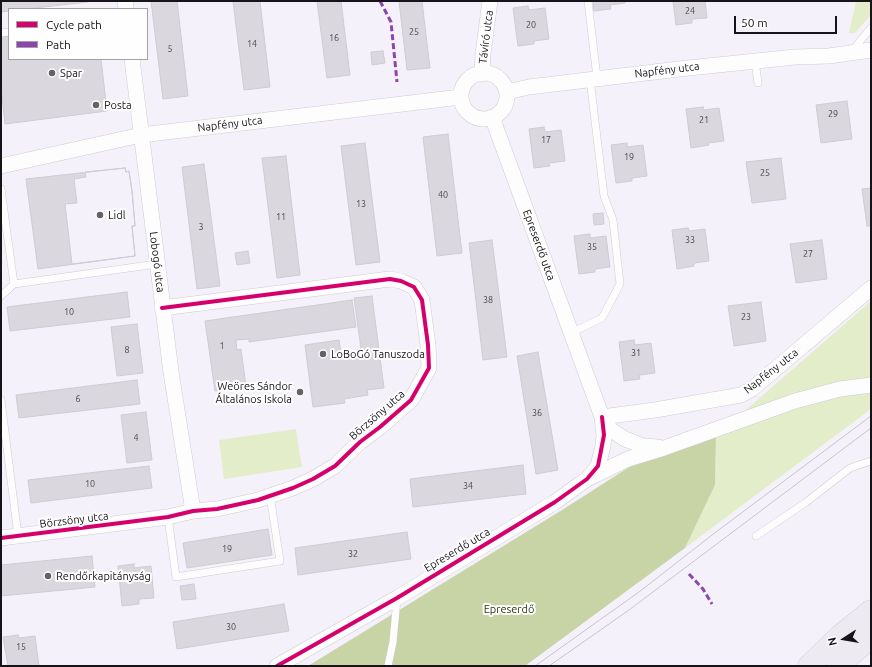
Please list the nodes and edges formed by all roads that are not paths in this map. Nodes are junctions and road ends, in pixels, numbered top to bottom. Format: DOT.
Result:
graph roads {
  1 [pos="490,1"];
  2 [pos="588,1"];
  3 [pos="871,28"];
  4 [pos="871,50"];
  5 [pos="850,53"];
  6 [pos="829,56"];
  7 [pos="132,60"];
  8 [pos="755,61"];
  9 [pos="871,62"];
  10 [pos="482,74"];
  11 [pos="593,79"];
  12 [pos="758,84"];
  13 [pos="507,92"];
  14 [pos="461,97"];
  15 [pos="492,117"];
  16 [pos="141,135"];
  17 [pos="1,166"];
  18 [pos="1,189"];
  19 [pos="157,264"];
  20 [pos="14,284"];
  21 [pos="871,288"];
  22 [pos="1,296"];
  23 [pos="162,308"];
  24 [pos="570,333"];
  25 [pos="871,385"];
  26 [pos="1,400"];
  27 [pos="602,417"];
  28 [pos="664,448"];
  29 [pos="871,462"];
  30 [pos="587,479"];
  31 [pos="270,496"];
  32 [pos="193,511"];
  33 [pos="168,517"];
  34 [pos="18,536"];
  35 [pos="756,536"];
  36 [pos="1,538"];
  37 [pos="397,598"];
  38 [pos="871,611"];
  39 [pos="871,637"];
  40 [pos="871,654"];
  41 [pos="277,666"];
  42 [pos="388,666"];
  43 [pos="809,666"];
  44 [pos="838,666"];
  45 [pos="861,666"];
  1 -- 10 [label="street, Távíró utca"];
  2 -- 11 [label="lane"];
  3 -- 5 [label="lane"];
  4 -- 5 [label="street, Napfény utca"];
  5 -- 6 [label="street, Napfény utca"];
  6 -- 8 [label="street, Napfény utca"];
  6 -- 9 [label="street, Napfény utca"];
  7 -- 16 [label="street, Lobogó utca"];
  8 -- 11 [label="street, Napfény utca"];
  8 -- 12 [label="lane"];
  10 -- 13 [label="street"];
  10 -- 14 [label="street"];
  11 -- 13 [label="street, Napfény utca"];
  11 -- 24 [label="lane"];
  13 -- 15 [label="street"];
  14 -- 15 [label="street"];
  14 -- 16 [label="street, Napfény utca"];
  15 -- 24 [label="street, Epreserdő utca"];
  16 -- 17 [label="street, Napfény utca"];
  16 -- 19 [label="street, Lobogó utca"];
  18 -- 20 [label="lane"];
  19 -- 20 [label="lane"];
  19 -- 23 [label="street, Lobogó utca"];
  20 -- 22 [label="lane"];
  21 -- 27 [label="street, Napfény utca"];
  23 -- 31 [label="street, Börzsöny utca"];
  23 -- 32 [label="street, Lobogó utca"];
  24 -- 27 [label="street, Epreserdő utca"];
  25 -- 28 [label="street, Epreserdő utca"];
  26 -- 34 [label="lane"];
  27 -- 28 [label="street, Epreserdő utca"];
  27 -- 30 [label="street, Epreserdő utca"];
  28 -- 30 [label="street, Epreserdő utca"];
  29 -- 35 [label="lane"];
  30 -- 37 [label="street, Epreserdő utca"];
  31 -- 32 [label="street, Börzsöny utca"];
  31 -- 33 [label="lane"];
  32 -- 33 [label="street, Börzsöny utca"];
  33 -- 34 [label="street, Börzsöny utca"];
  34 -- 36 [label="street, Börzsöny utca"];
  37 -- 41 [label="street, Epreserdő utca"];
  37 -- 42 [label="lane"];
  38 -- 43 [label="main road"];
  39 -- 44 [label="main road"];
  40 -- 45 [label="main road"];
}
